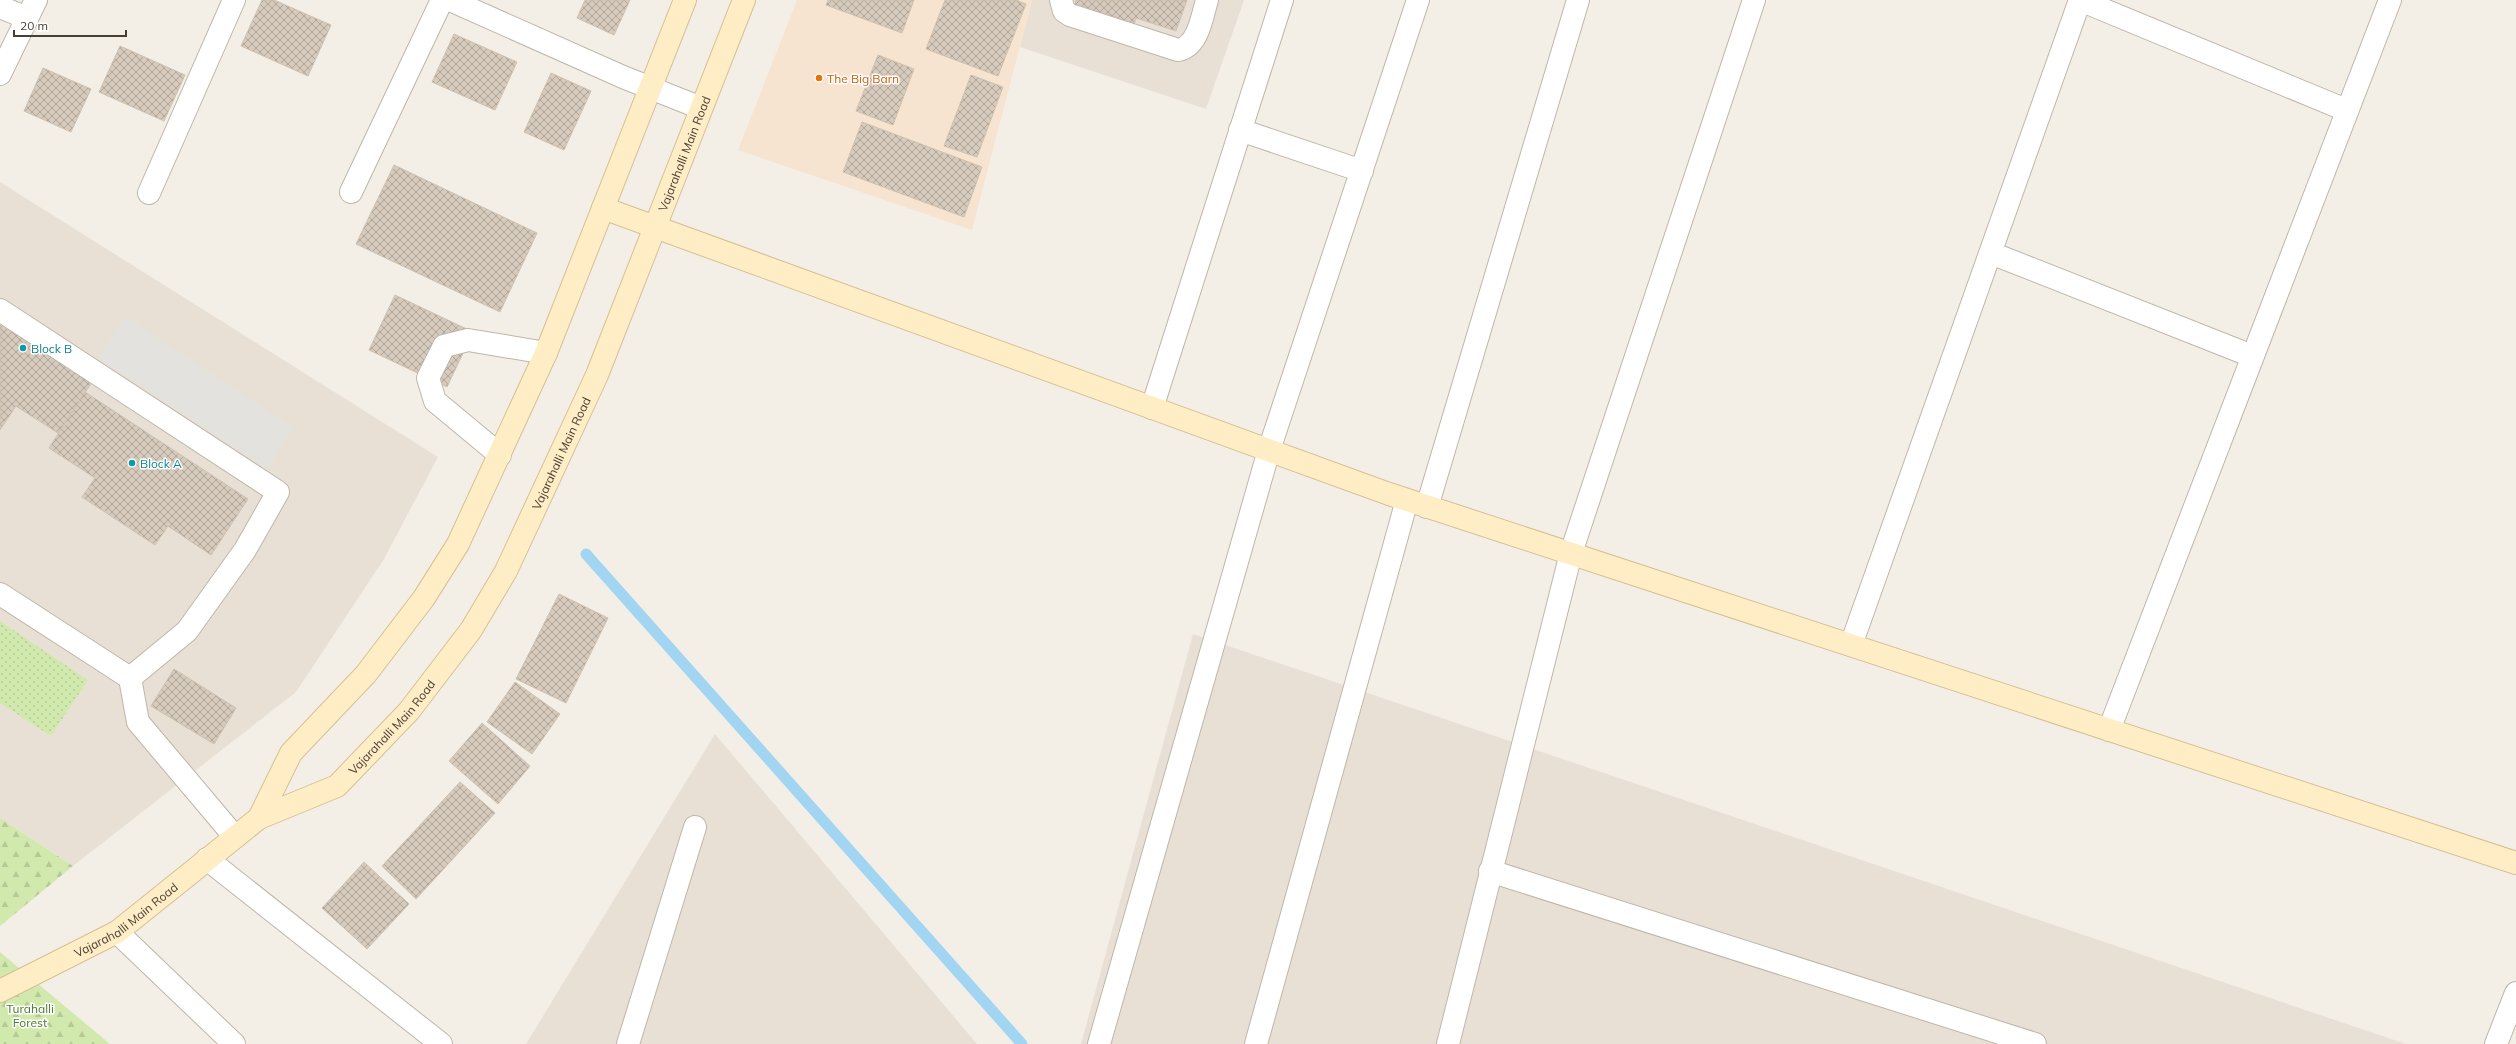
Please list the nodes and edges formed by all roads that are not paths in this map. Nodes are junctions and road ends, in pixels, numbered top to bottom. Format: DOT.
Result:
graph roads {
  1 [pos="234,0"];
  2 [pos="442,0"];
  3 [pos="450,0"];
  4 [pos="685,0"];
  5 [pos="744,0"];
  6 [pos="1061,0"];
  7 [pos="1207,0"];
  8 [pos="1282,0"];
  9 [pos="1418,0"];
  10 [pos="1578,0"];
  11 [pos="1754,0"];
  12 [pos="2390,0"];
  13 [pos="0,7"];
  14 [pos="2118,7"];
  15 [pos="31,9"];
  16 [pos="0,74"];
  17 [pos="650,88"];
  18 [pos="701,108"];
  19 [pos="2346,110"];
  20 [pos="1240,130"];
  21 [pos="1362,171"];
  22 [pos="350,192"];
  23 [pos="149,193"];
  24 [pos="603,208"];
  25 [pos="655,228"];
  26 [pos="1990,253"];
  27 [pos="0,310"];
  28 [pos="546,353"];
  29 [pos="2252,356"];
  30 [pos="1152,408"];
  31 [pos="1269,450"];
  32 [pos="500,455"];
  33 [pos="1417,503"];
  34 [pos="1571,554"];
  35 [pos="0,594"];
  36 [pos="1851,645"];
  37 [pos="130,678"];
  38 [pos="2109,730"];
  39 [pos="259,818"];
  40 [pos="695,827"];
  41 [pos="236,837"];
  42 [pos="207,859"];
  43 [pos="2516,863"];
  44 [pos="1490,871"];
  45 [pos="117,932"];
  46 [pos="0,991"];
  47 [pos="2515,1001"];
  48 [pos="234,1044"];
  49 [pos="440,1044"];
  50 [pos="628,1044"];
  51 [pos="1099,1044"];
  52 [pos="1256,1044"];
  53 [pos="1448,1044"];
  54 [pos="2035,1044"];
  55 [pos="2496,1044"];
  1 -- 23 [label="street"];
  2 -- 22 [label="street"];
  3 -- 17 [label="street"];
  4 -- 17 [label="main road, Vajarahalli Main Road"];
  5 -- 18 [label="main road, Vajarahalli Main Road"];
  6 -- 7 [label="street"];
  8 -- 20 [label="street"];
  9 -- 21 [label="street"];
  10 -- 33 [label="street"];
  11 -- 34 [label="street"];
  12 -- 19 [label="street"];
  13 -- 15 [label="street"];
  14 -- 19 [label="street"];
  14 -- 26 [label="street"];
  15 -- 16 [label="street"];
  17 -- 18 [label="street"];
  17 -- 24 [label="main road, Vajarahalli Main Road"];
  18 -- 25 [label="main road, Vajarahalli Main Road"];
  19 -- 29 [label="street"];
  20 -- 21 [label="street"];
  20 -- 30 [label="street"];
  21 -- 31 [label="street"];
  24 -- 25 [label="main road"];
  24 -- 28 [label="main road, Vajarahalli Main Road"];
  25 -- 30 [label="main road"];
  25 -- 39 [label="main road, Vajarahalli Main Road"];
  26 -- 29 [label="street"];
  26 -- 36 [label="street"];
  27 -- 37 [label="street"];
  28 -- 32 [label="main road, Vajarahalli Main Road"];
  28 -- 32 [label="street"];
  29 -- 38 [label="street"];
  30 -- 31 [label="main road"];
  31 -- 33 [label="main road"];
  31 -- 51 [label="street"];
  32 -- 39 [label="main road, Vajarahalli Main Road"];
  33 -- 34 [label="main road"];
  33 -- 52 [label="street"];
  34 -- 36 [label="main road"];
  34 -- 44 [label="street"];
  35 -- 37 [label="street"];
  36 -- 38 [label="main road"];
  37 -- 41 [label="street"];
  38 -- 43 [label="main road"];
  39 -- 41 [label="main road, Vajarahalli Main Road"];
  40 -- 50 [label="street"];
  41 -- 42 [label="main road, Vajarahalli Main Road"];
  42 -- 45 [label="main road, Vajarahalli Main Road"];
  42 -- 49 [label="street"];
  44 -- 53 [label="street"];
  44 -- 54 [label="street"];
  45 -- 46 [label="main road, Vajarahalli Main Road"];
  45 -- 48 [label="street"];
  47 -- 55 [label="street"];
}
